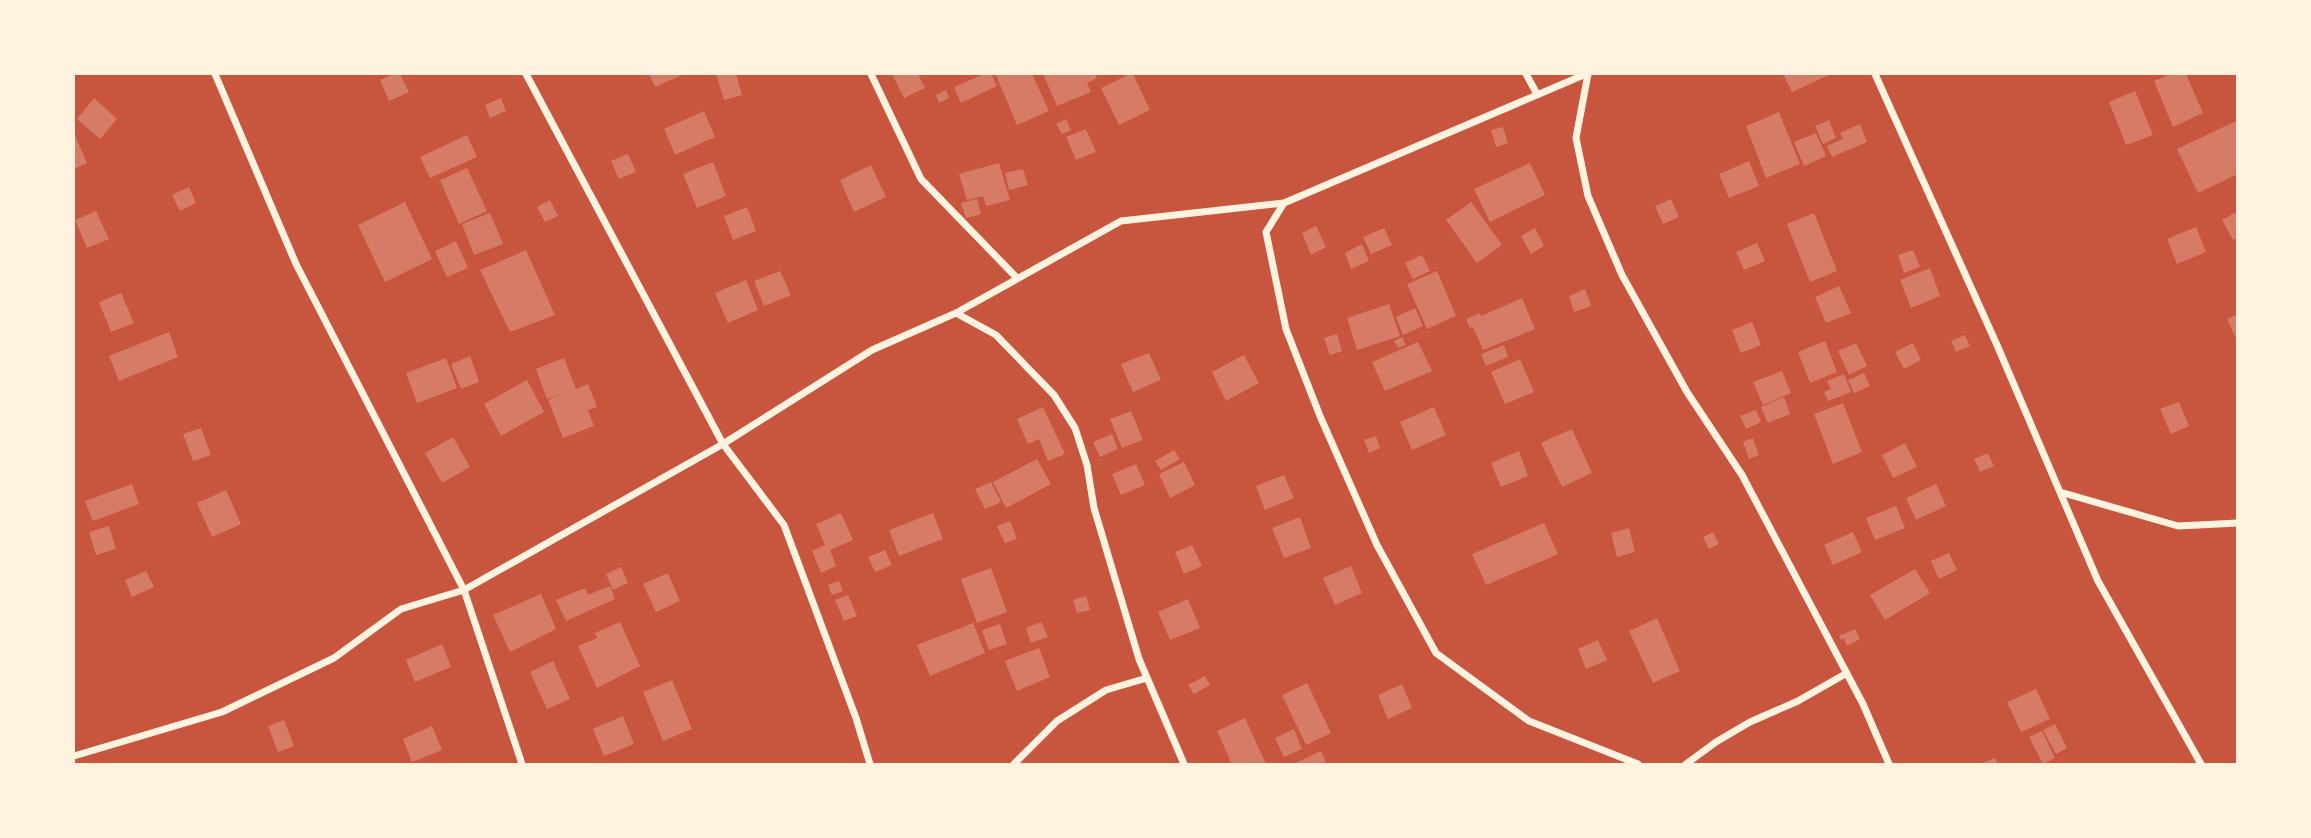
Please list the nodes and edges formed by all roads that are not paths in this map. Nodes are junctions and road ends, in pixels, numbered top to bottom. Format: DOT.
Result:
graph roads {
  1 [pos="215,74"];
  2 [pos="526,74"];
  3 [pos="871,74"];
  4 [pos="1526,74"];
  5 [pos="1587,74"];
  6 [pos="1875,74"];
  7 [pos="1537,94"];
  8 [pos="1284,204"];
  9 [pos="1017,278"];
  10 [pos="956,313"];
  11 [pos="723,444"];
  12 [pos="2060,492"];
  13 [pos="2238,523"];
  14 [pos="464,590"];
  15 [pos="1847,673"];
  16 [pos="1147,678"];
  17 [pos="74,756"];
  18 [pos="522,765"];
  19 [pos="870,765"];
  20 [pos="1014,765"];
  21 [pos="1184,765"];
  22 [pos="1637,765"];
  23 [pos="1686,765"];
  24 [pos="1889,765"];
  25 [pos="2201,765"];
  1 -- 14 [label="street"];
  2 -- 11 [label="street"];
  3 -- 9 [label="street"];
  4 -- 7 [label="street"];
  5 -- 7 [label="street"];
  5 -- 15 [label="street"];
  6 -- 12 [label="street"];
  7 -- 8 [label="street"];
  8 -- 9 [label="street"];
  8 -- 22 [label="street"];
  9 -- 10 [label="street"];
  10 -- 11 [label="street"];
  10 -- 16 [label="street"];
  11 -- 14 [label="street"];
  11 -- 19 [label="street"];
  12 -- 13 [label="street"];
  12 -- 25 [label="street"];
  14 -- 17 [label="street"];
  14 -- 18 [label="street"];
  15 -- 23 [label="street"];
  15 -- 24 [label="street"];
  16 -- 20 [label="street"];
  16 -- 21 [label="street"];
}
